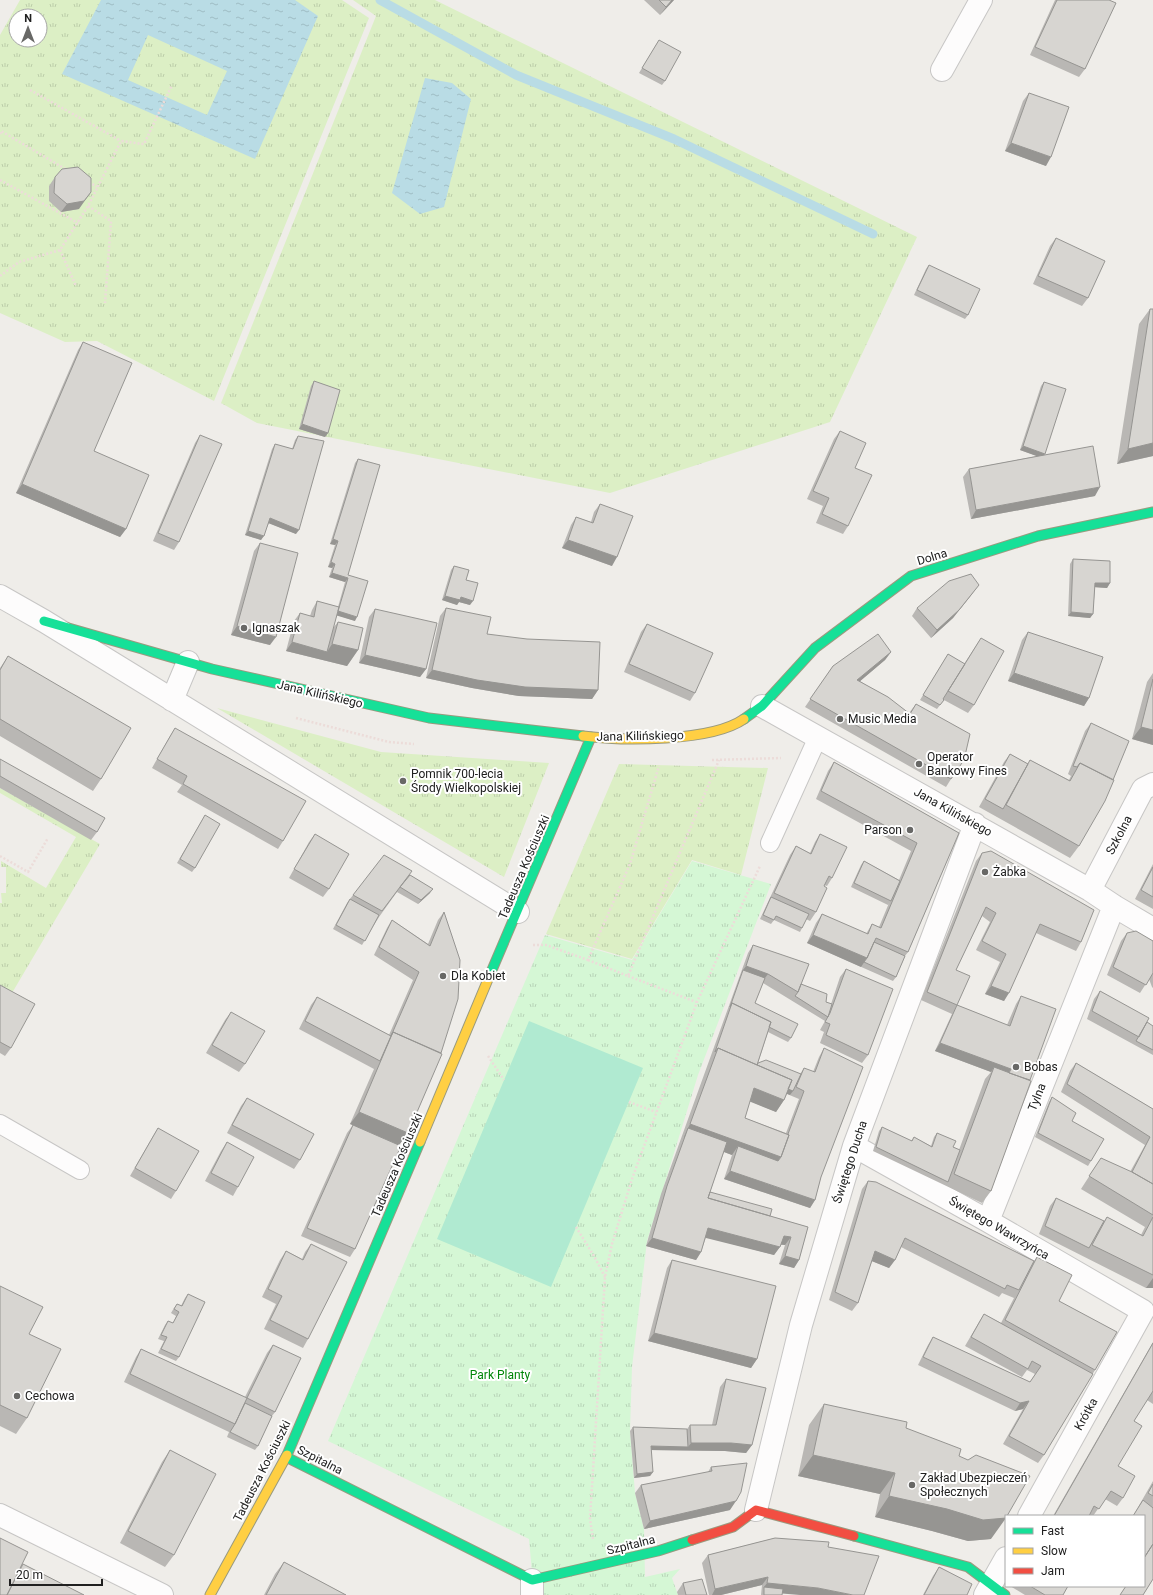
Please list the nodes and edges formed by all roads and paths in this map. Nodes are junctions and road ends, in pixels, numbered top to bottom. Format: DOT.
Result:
graph roads {
  1 [pos="981,0"];
  2 [pos="942,70"];
  3 [pos="172,85"];
  4 [pos="30,90"];
  5 [pos="0,134"];
  6 [pos="121,141"];
  7 [pos="70,171"];
  8 [pos="84,179"];
  9 [pos="0,180"];
  10 [pos="97,187"];
  11 [pos="88,206"];
  12 [pos="78,223"];
  13 [pos="60,250"];
  14 [pos="0,276"];
  15 [pos="76,286"];
  16 [pos="105,303"];
  17 [pos="1153,512"];
  18 [pos="0,596"];
  19 [pos="44,621"];
  20 [pos="188,662"];
  21 [pos="172,700"];
  22 [pos="762,706"];
  23 [pos="591,737"];
  24 [pos="818,738"];
  25 [pos="719,760"];
  26 [pos="659,766"];
  27 [pos="1153,784"];
  28 [pos="975,824"];
  29 [pos="48,838"];
  30 [pos="770,843"];
  31 [pos="0,856"];
  32 [pos="1090,890"];
  33 [pos="1114,906"];
  34 [pos="518,912"];
  35 [pos="1153,929"];
  36 [pos="502,948"];
  37 [pos="588,960"];
  38 [pos="628,976"];
  39 [pos="696,1002"];
  40 [pos="488,1056"];
  41 [pos="504,1080"];
  42 [pos="629,1102"];
  43 [pos="656,1112"];
  44 [pos="0,1124"];
  45 [pos="854,1146"];
  46 [pos="80,1170"];
  47 [pos="988,1221"];
  48 [pos="576,1227"];
  49 [pos="605,1277"];
  50 [pos="1148,1311"];
  51 [pos="286,1456"];
  52 [pos="756,1510"];
  53 [pos="0,1515"];
  54 [pos="1030,1515"];
  55 [pos="1005,1561"];
  56 [pos="596,1566"];
  57 [pos="532,1588"];
  58 [pos="994,1591"];
  59 [pos="162,1595"];
  60 [pos="210,1595"];
  1 -- 2 [label="street"];
  3 -- 6 [label="path"];
  4 -- 6 [label="path"];
  5 -- 7 [label="path"];
  6 -- 10 [label="path"];
  8 -- 10 [label="path"];
  9 -- 12 [label="path"];
  10 -- 11 [label="path"];
  11 -- 12 [label="path"];
  11 -- 16 [label="path"];
  12 -- 13 [label="path"];
  13 -- 14 [label="path"];
  13 -- 15 [label="path"];
  17 -- 22 [label="street, Dolna"];
  18 -- 19 [label="street, Jana Kilińskiego"];
  19 -- 20 [label="street, Jana Kilińskiego"];
  19 -- 21 [label="street, Jana Kilińskiego"];
  20 -- 21 [label="street"];
  20 -- 23 [label="street, Jana Kilińskiego"];
  21 -- 34 [label="street, Jana Kilińskiego"];
  22 -- 23 [label="street, Jana Kilińskiego"];
  22 -- 24 [label="street, Jana Kilińskiego"];
  23 -- 34 [label="street, Tadeusza Kościuszki"];
  24 -- 28 [label="street, Jana Kilińskiego"];
  24 -- 30 [label="lane"];
  25 -- 38 [label="path"];
  26 -- 37 [label="path"];
  27 -- 32 [label="street, Szkolna"];
  28 -- 32 [label="street, Jana Kilińskiego"];
  28 -- 45 [label="street, Świętego Ducha"];
  29 -- 31 [label="path"];
  30 -- 39 [label="path"];
  32 -- 33 [label="street, Jana Kilińskiego"];
  33 -- 35 [label="street, Jana Kilińskiego"];
  33 -- 47 [label="street, Tylna"];
  34 -- 36 [label="street, Tadeusza Kościuszki"];
  36 -- 37 [label="path"];
  36 -- 51 [label="street, Tadeusza Kościuszki"];
  37 -- 38 [label="path"];
  38 -- 39 [label="path"];
  39 -- 43 [label="path"];
  40 -- 41 [label="path"];
  42 -- 43 [label="path"];
  43 -- 49 [label="path"];
  44 -- 46 [label="lane"];
  45 -- 47 [label="street, Świętego Wawrzyńca"];
  45 -- 52 [label="street, Świętego Ducha"];
  47 -- 50 [label="street, Świętego Wawrzyńca"];
  48 -- 49 [label="path"];
  49 -- 56 [label="path"];
  50 -- 54 [label="street, Krótka"];
  51 -- 57 [label="street, Szpitalna"];
  51 -- 60 [label="street, Tadeusza Kościuszki"];
  52 -- 56 [label="street, Szpitalna"];
  52 -- 58 [label="street"];
  53 -- 59 [label="street"];
  55 -- 58 [label="street"];
  56 -- 57 [label="street, Szpitalna"];
}
